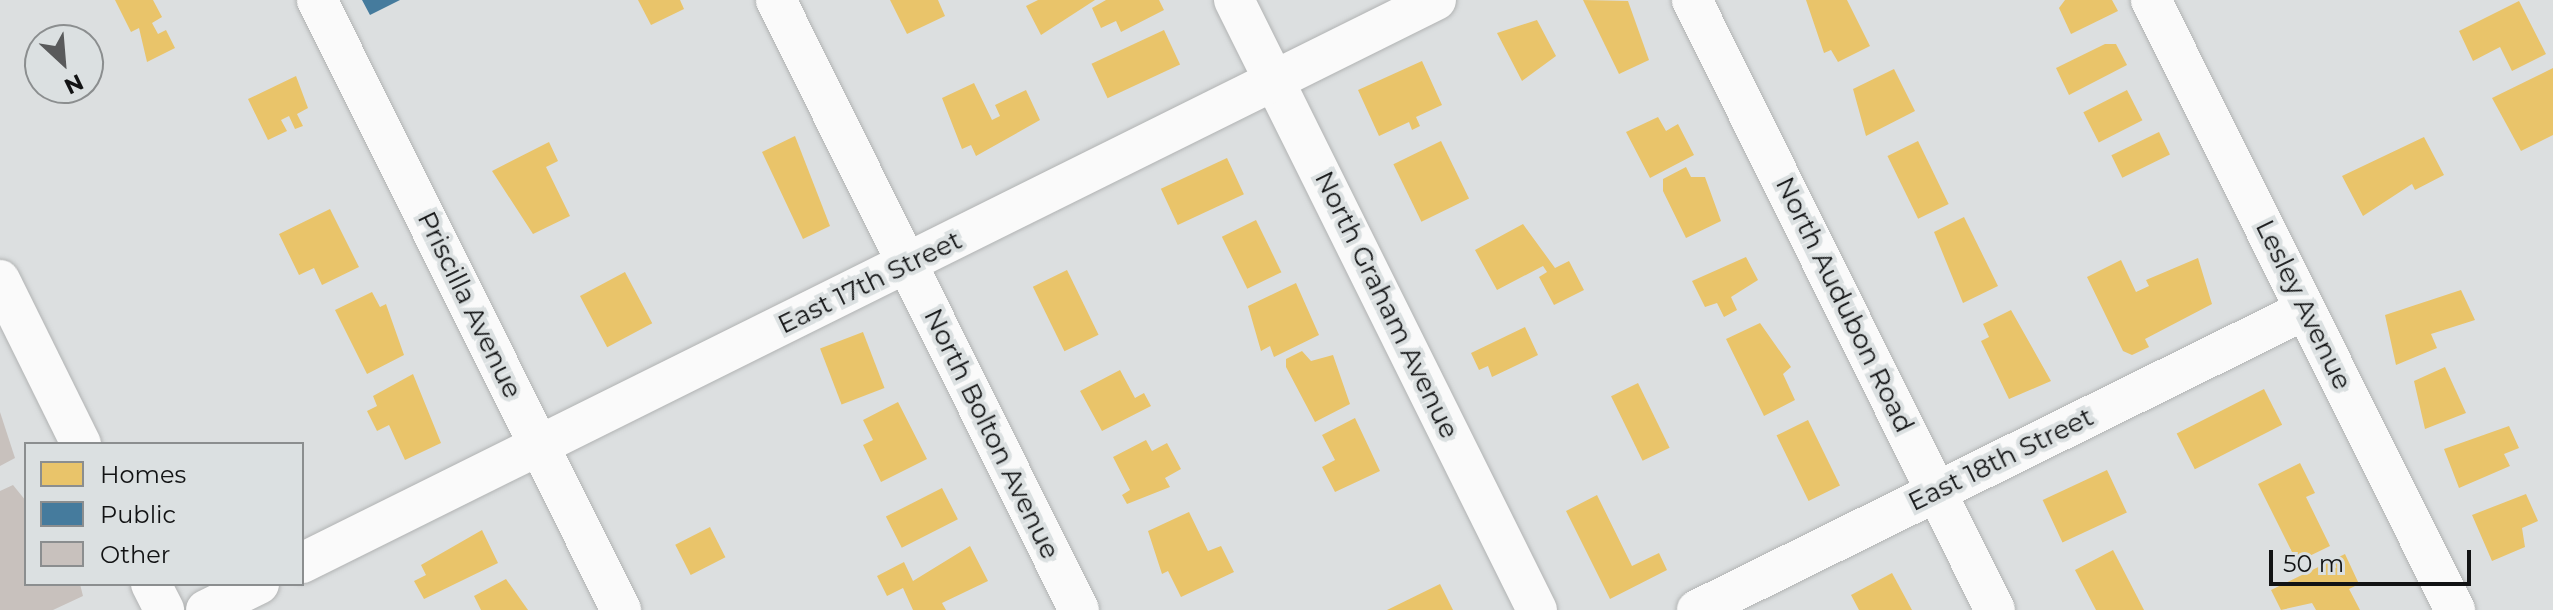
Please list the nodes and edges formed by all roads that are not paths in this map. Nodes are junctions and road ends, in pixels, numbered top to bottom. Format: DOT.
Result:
graph roads {
  1 [pos="317,0"];
  2 [pos="776,0"];
  3 [pos="1234,0"];
  4 [pos="1436,0"];
  5 [pos="1692,0"];
  6 [pos="2151,0"];
  7 [pos="1275,83"];
  8 [pos="907,264"];
  9 [pos="0,280"];
  10 [pos="2305,310"];
  11 [pos="80,442"];
  12 [pos="539,446"];
  13 [pos="1936,492"];
  14 [pos="304,562"];
  15 [pos="152,586"];
  16 [pos="255,586"];
  17 [pos="164,610"];
  18 [pos="206,610"];
  19 [pos="621,610"];
  20 [pos="1079,610"];
  21 [pos="1537,610"];
  22 [pos="1697,610"];
  23 [pos="1995,610"];
  24 [pos="2455,610"];
  1 -- 12 [label="street, Priscilla Avenue"];
  2 -- 8 [label="street, North Bolton Avenue"];
  3 -- 7 [label="street, North Graham Avenue"];
  4 -- 7 [label="street, East 17th Street"];
  5 -- 13 [label="street, North Audubon Road"];
  6 -- 10 [label="street, Lesley Avenue"];
  7 -- 8 [label="street, East 17th Street"];
  7 -- 21 [label="street, North Graham Avenue"];
  8 -- 12 [label="street, East 17th Street"];
  8 -- 20 [label="street, North Bolton Avenue"];
  9 -- 11 [label="street"];
  10 -- 13 [label="street, East 18th Street"];
  10 -- 24 [label="street, Lesley Avenue"];
  12 -- 14 [label="street, East 17th Street"];
  12 -- 19 [label="street, Priscilla Avenue"];
  13 -- 22 [label="street, East 18th Street"];
  13 -- 23 [label="street, North Audubon Road"];
  15 -- 17 [label="street"];
  16 -- 18 [label="street"];
}
